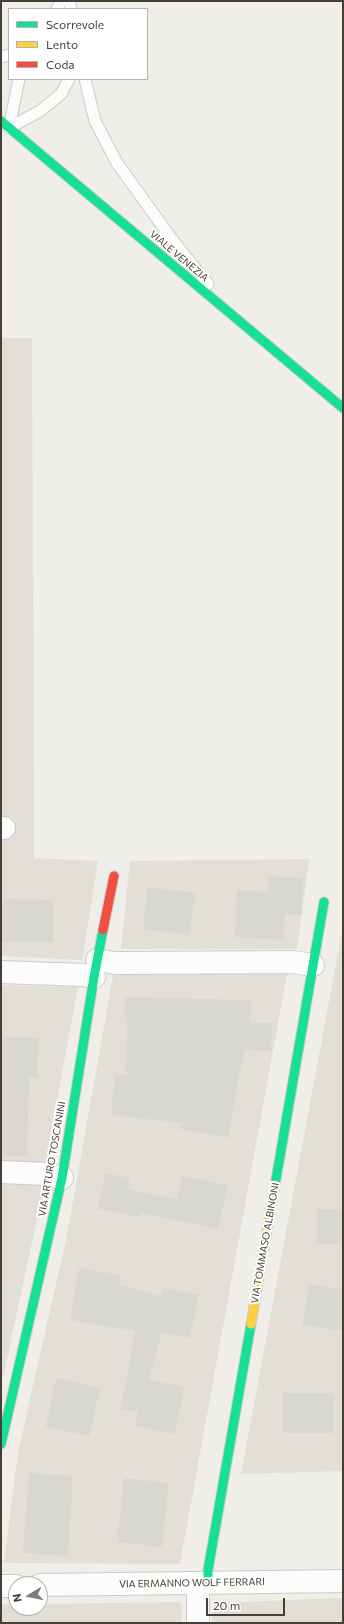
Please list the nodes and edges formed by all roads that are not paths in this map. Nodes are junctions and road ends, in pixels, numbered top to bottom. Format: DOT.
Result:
graph roads {
  1 [pos="19,80"];
  2 [pos="68,80"];
  3 [pos="85,80"];
  4 [pos="5,125"];
  5 [pos="235,317"];
  6 [pos="343,408"];
  7 [pos="114,876"];
  8 [pos="324,902"];
  9 [pos="313,965"];
  10 [pos="96,968"];
  11 [pos="1,972"];
  12 [pos="1,1172"];
  13 [pos="62,1178"];
  14 [pos="1,1444"];
  15 [pos="343,1581"];
  16 [pos="203,1583"];
  17 [pos="48,1585"];
  18 [pos="198,1623"];
  1 -- 4 [label="lane"];
  2 -- 4 [label="lane"];
  3 -- 5 [label="lane"];
  4 -- 5 [label="street, VIALE VENEZIA"];
  5 -- 6 [label="street, VIALE VENEZIA"];
  7 -- 10 [label="street, VIA ARTURO TOSCANINI"];
  8 -- 9 [label="street, VIA TOMMASO ALBINONI"];
  9 -- 10 [label="street"];
  9 -- 16 [label="street, VIA TOMMASO ALBINONI"];
  10 -- 11 [label="street"];
  10 -- 13 [label="street, VIA ARTURO TOSCANINI"];
  12 -- 13 [label="street"];
  13 -- 14 [label="street, VIA ARTURO TOSCANINI"];
  15 -- 16 [label="street, VIA ERMANNO WOLF FERRARI"];
  16 -- 17 [label="street, VIA ERMANNO WOLF FERRARI"];
  16 -- 18 [label="street, VIA TOMMASO ALBINONI"];
}
